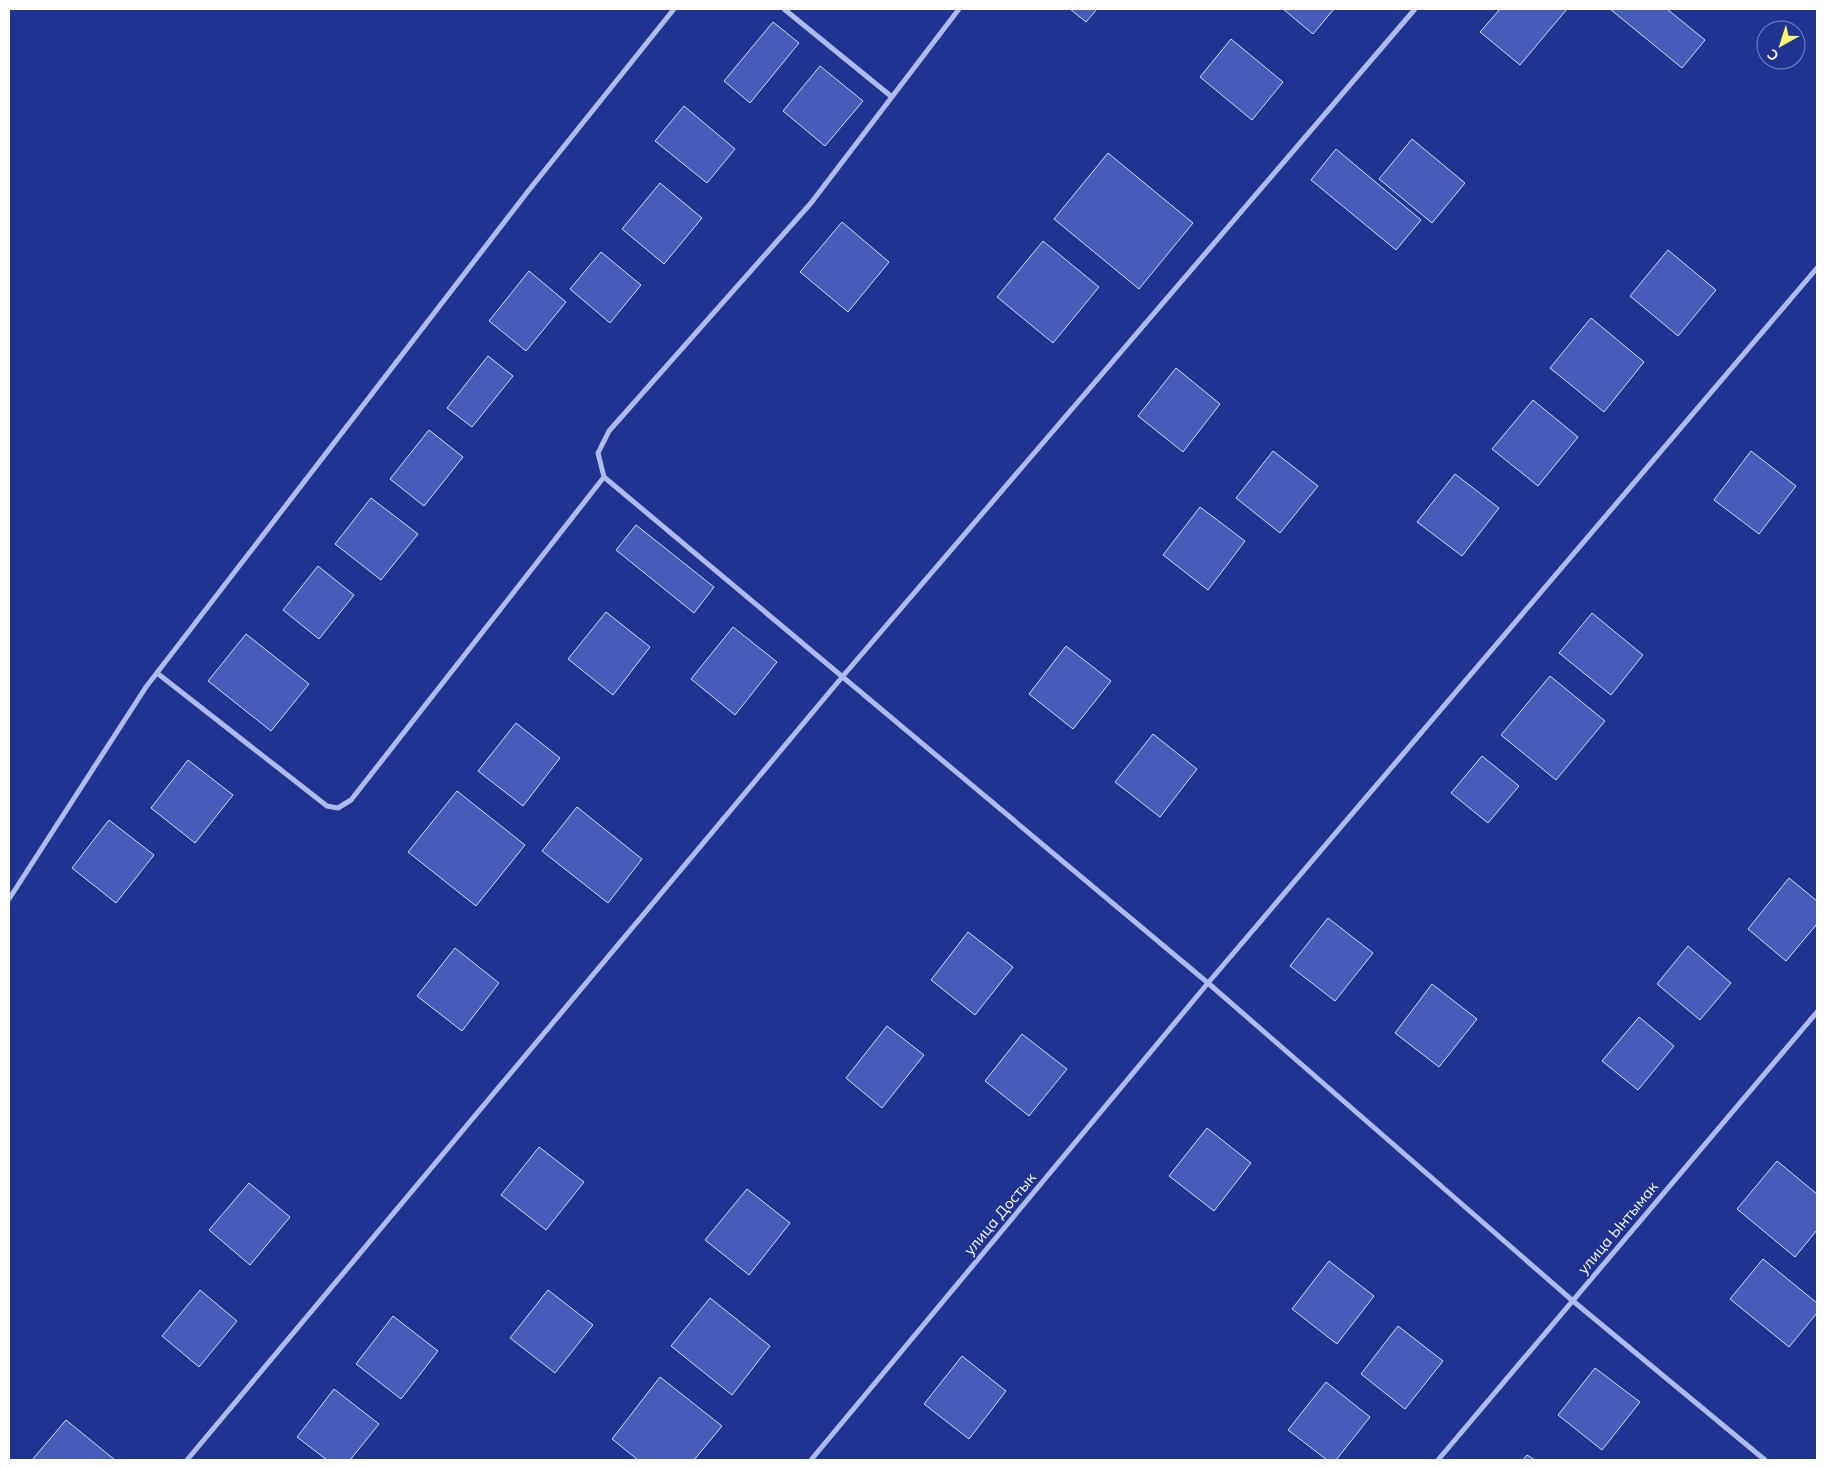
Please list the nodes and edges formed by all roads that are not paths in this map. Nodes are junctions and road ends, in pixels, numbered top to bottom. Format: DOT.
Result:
graph roads {
  1 [pos="674,9"];
  2 [pos="784,9"];
  3 [pos="959,9"];
  4 [pos="1415,9"];
  5 [pos="892,96"];
  6 [pos="1817,268"];
  7 [pos="604,476"];
  8 [pos="157,673"];
  9 [pos="843,676"];
  10 [pos="9,899"];
  11 [pos="1208,984"];
  12 [pos="1817,1012"];
  13 [pos="1573,1301"];
  14 [pos="187,1460"];
  15 [pos="811,1460"];
  16 [pos="1438,1460"];
  17 [pos="1765,1460"];
  1 -- 8 [label="street"];
  2 -- 5 [label="street"];
  3 -- 5 [label="street"];
  4 -- 9 [label="street"];
  5 -- 7 [label="street"];
  6 -- 11 [label="street, улица Достык"];
  7 -- 8 [label="street"];
  7 -- 9 [label="street"];
  8 -- 10 [label="street"];
  9 -- 11 [label="street"];
  9 -- 14 [label="street"];
  11 -- 13 [label="street"];
  11 -- 15 [label="street, улица Достык"];
  12 -- 13 [label="street, улица Ынтымак"];
  13 -- 16 [label="street, улица Ынтымак"];
  13 -- 17 [label="street"];
}
